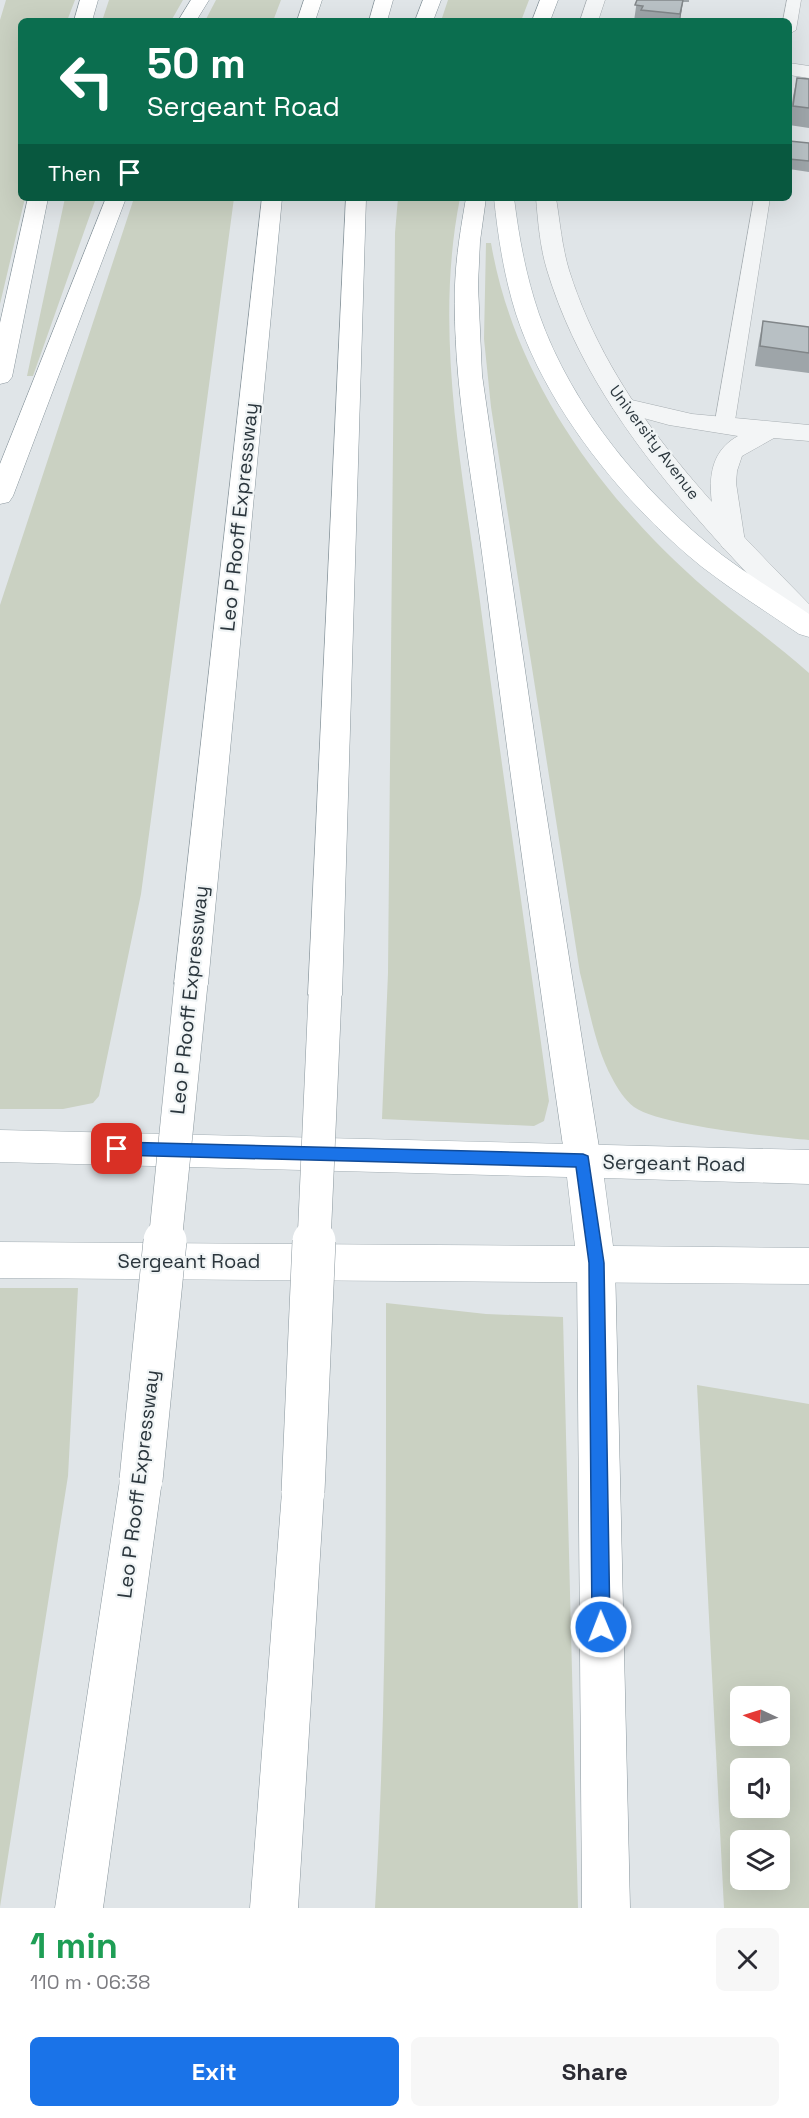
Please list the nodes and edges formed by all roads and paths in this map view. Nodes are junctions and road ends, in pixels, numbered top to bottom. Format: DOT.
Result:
graph roads {
  1 [pos="89,0"];
  2 [pos="200,0"];
  3 [pos="313,0"];
  4 [pos="384,0"];
  5 [pos="432,0"];
  6 [pos="549,0"];
  7 [pos="596,0"];
  8 [pos="794,0"];
  9 [pos="83,18"];
  10 [pos="189,18"];
  11 [pos="307,18"];
  12 [pos="379,18"];
  13 [pos="425,18"];
  14 [pos="542,18"];
  15 [pos="590,18"];
  16 [pos="791,18"];
  17 [pos="792,69"];
  18 [pos="809,72"];
  19 [pos="37,201"];
  20 [pos="115,201"];
  21 [pos="272,201"];
  22 [pos="475,201"];
  23 [pos="504,201"];
  24 [pos="547,201"];
  25 [pos="762,201"];
  26 [pos="355,211"];
  27 [pos="0,377"];
  28 [pos="623,405"];
  29 [pos="724,427"];
  30 [pos="770,431"];
  31 [pos="809,433"];
  32 [pos="0,496"];
  33 [pos="732,542"];
  34 [pos="809,621"];
  35 [pos="809,627"];
  36 [pos="0,1146"];
  37 [pos="583,1160"];
  38 [pos="809,1167"];
  39 [pos="0,1260"];
  40 [pos="596,1263"];
  41 [pos="801,1269"];
  42 [pos="79,1908"];
  43 [pos="274,1908"];
  44 [pos="606,1908"];
  1 -- 9 [label="main road"];
  2 -- 10 [label="main road"];
  3 -- 11 [label="main road"];
  4 -- 12 [label="main road"];
  5 -- 13 [label="main road"];
  6 -- 14 [label="main road"];
  7 -- 15 [label="street"];
  8 -- 16 [label="lane"];
  17 -- 18 [label="street"];
  19 -- 27 [label="main road"];
  20 -- 32 [label="main road"];
  21 -- 42 [label="main road, Leo P Rooff Expressway, bridge"];
  22 -- 37 [label="main road"];
  23 -- 35 [label="main road"];
  24 -- 28 [label="street, University Avenue"];
  25 -- 29 [label="lane"];
  26 -- 43 [label="main road, bridge"];
  28 -- 29 [label="street"];
  28 -- 33 [label="street, University Avenue"];
  29 -- 30 [label="street"];
  30 -- 31 [label="street"];
  30 -- 33 [label="street"];
  33 -- 34 [label="street, University Avenue"];
  36 -- 37 [label="main road, Sergeant Road"];
  37 -- 38 [label="main road, Sergeant Road"];
  37 -- 40 [label="main road"];
  39 -- 40 [label="main road, Sergeant Road"];
  40 -- 41 [label="main road, Sergeant Road"];
  40 -- 44 [label="main road"];
}
